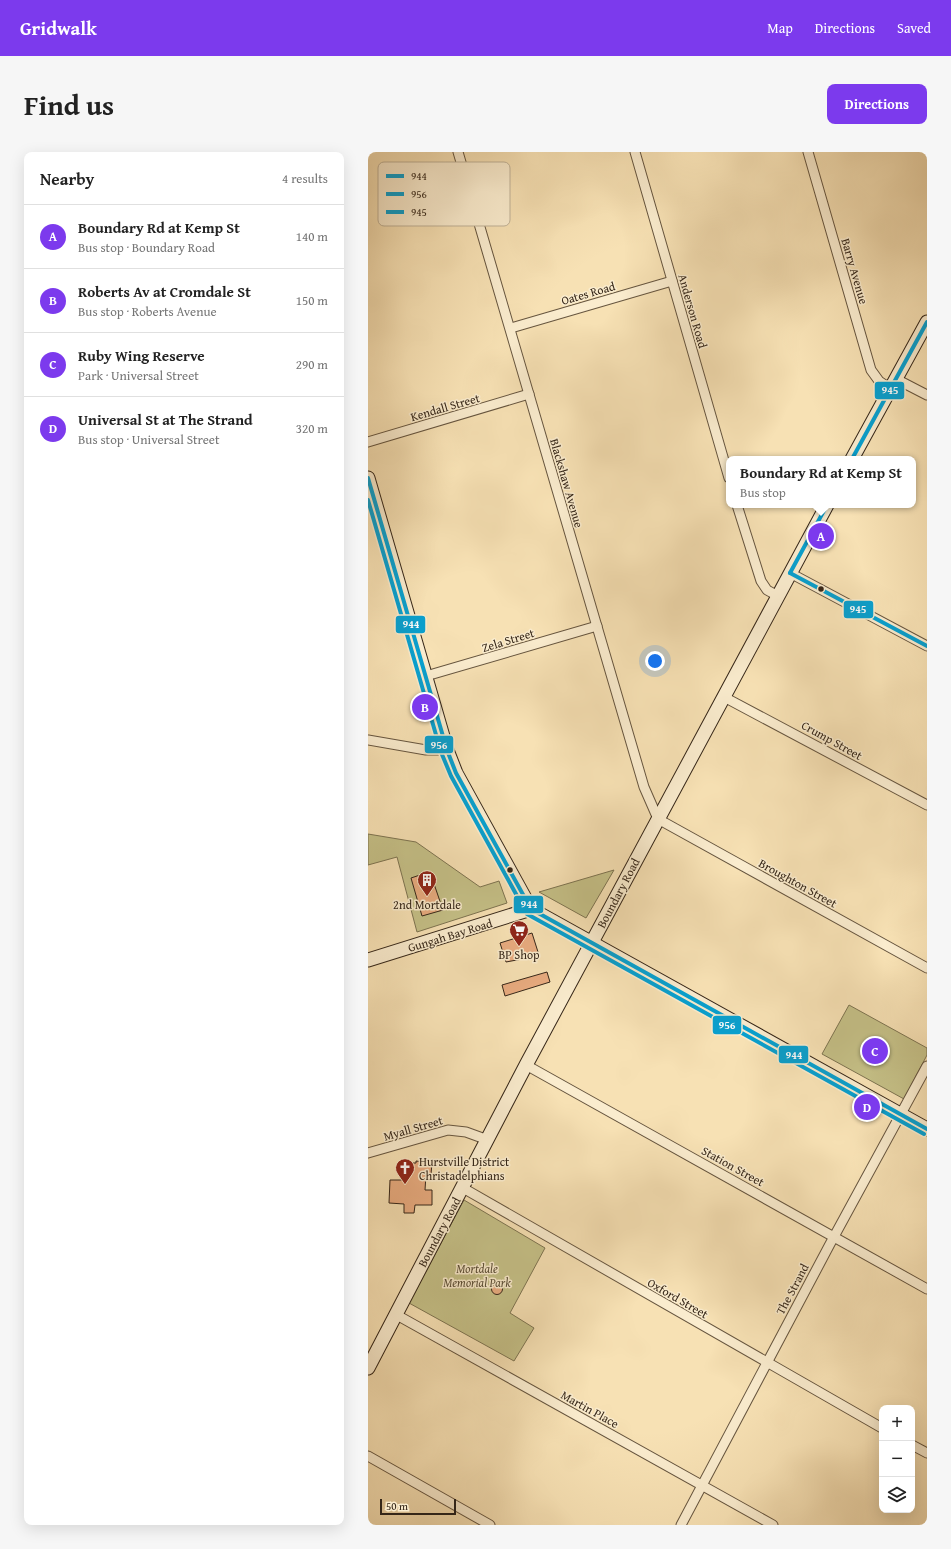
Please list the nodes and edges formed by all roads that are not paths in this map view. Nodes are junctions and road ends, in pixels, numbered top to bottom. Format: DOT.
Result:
graph roads {
  1 [pos="458,152"];
  2 [pos="634,152"];
  3 [pos="808,152"];
  4 [pos="461,162"];
  5 [pos="480,226"];
  6 [pos="672,281"];
  7 [pos="927,322"];
  8 [pos="511,328"];
  9 [pos="893,384"];
  10 [pos="529,394"];
  11 [pos="927,395"];
  12 [pos="368,442"];
  13 [pos="854,456"];
  14 [pos="726,468"];
  15 [pos="368,478"];
  16 [pos="371,500"];
  17 [pos="738,508"];
  18 [pos="825,508"];
  19 [pos="790,573"];
  20 [pos="778,596"];
  21 [pos="597,626"];
  22 [pos="927,646"];
  23 [pos="426,676"];
  24 [pos="724,697"];
  25 [pos="368,740"];
  26 [pos="447,750"];
  27 [pos="927,805"];
  28 [pos="658,819"];
  29 [pos="531,909"];
  30 [pos="592,943"];
  31 [pos="368,960"];
  32 [pos="927,968"];
  33 [pos="526,1065"];
  34 [pos="927,1066"];
  35 [pos="901,1114"];
  36 [pos="927,1129"];
  37 [pos="488,1140"];
  38 [pos="368,1153"];
  39 [pos="463,1188"];
  40 [pos="834,1236"];
  41 [pos="927,1289"];
  42 [pos="395,1314"];
  43 [pos="373,1347"];
  44 [pos="767,1363"];
  45 [pos="368,1368"];
  46 [pos="879,1426"];
  47 [pos="915,1446"];
  48 [pos="927,1453"];
  49 [pos="368,1456"];
  50 [pos="701,1484"];
  51 [pos="490,1525"];
  52 [pos="681,1525"];
  53 [pos="773,1525"];
  1 -- 4 [label="street, Blackshaw Avenue"];
  2 -- 6 [label="street, Anderson Road"];
  3 -- 9 [label="street, Barry Avenue"];
  5 -- 8 [label="street, Blackshaw Avenue"];
  6 -- 8 [label="street, Oates Road"];
  6 -- 14 [label="street, Anderson Road"];
  7 -- 9 [label="main road"];
  8 -- 10 [label="street, Blackshaw Avenue"];
  9 -- 11 [label="street, Barry Avenue"];
  9 -- 13 [label="main road"];
  10 -- 12 [label="street, Kendall Street"];
  10 -- 21 [label="street, Blackshaw Avenue"];
  15 -- 16 [label="main road"];
  16 -- 23 [label="main road"];
  17 -- 20 [label="street"];
  18 -- 19 [label="main road, Boundary Road"];
  19 -- 20 [label="main road, Boundary Road"];
  19 -- 22 [label="street"];
  20 -- 24 [label="main road, Boundary Road"];
  21 -- 23 [label="street, Zela Street"];
  21 -- 28 [label="street, Blackshaw Avenue"];
  23 -- 26 [label="main road"];
  24 -- 27 [label="street, Crump Street"];
  24 -- 28 [label="main road, Boundary Road"];
  25 -- 26 [label="street"];
  26 -- 29 [label="main road"];
  28 -- 30 [label="main road, Boundary Road"];
  28 -- 32 [label="street, Broughton Street"];
  29 -- 30 [label="main road"];
  29 -- 31 [label="main road, Gungah Bay Road"];
  30 -- 33 [label="main road, Boundary Road"];
  30 -- 35 [label="main road"];
  33 -- 37 [label="main road, Boundary Road"];
  33 -- 40 [label="street, Station Street"];
  34 -- 35 [label="street, The Strand"];
  35 -- 36 [label="main road"];
  35 -- 40 [label="street, The Strand"];
  37 -- 38 [label="street, Myall Street"];
  37 -- 39 [label="main road, Boundary Road"];
  39 -- 42 [label="main road, Boundary Road"];
  39 -- 44 [label="street, Oxford Street"];
  40 -- 41 [label="street, Station Street"];
  40 -- 44 [label="street, The Strand"];
  42 -- 43 [label="main road, Boundary Road"];
  42 -- 50 [label="street, Martin Place"];
  43 -- 45 [label="main road, Boundary Road"];
  44 -- 46 [label="street, Oxford Street"];
  44 -- 50 [label="street, The Strand"];
  47 -- 48 [label="street"];
  49 -- 51 [label="street"];
  50 -- 52 [label="street, The Strand"];
  50 -- 53 [label="street, Martin Place"];
}
